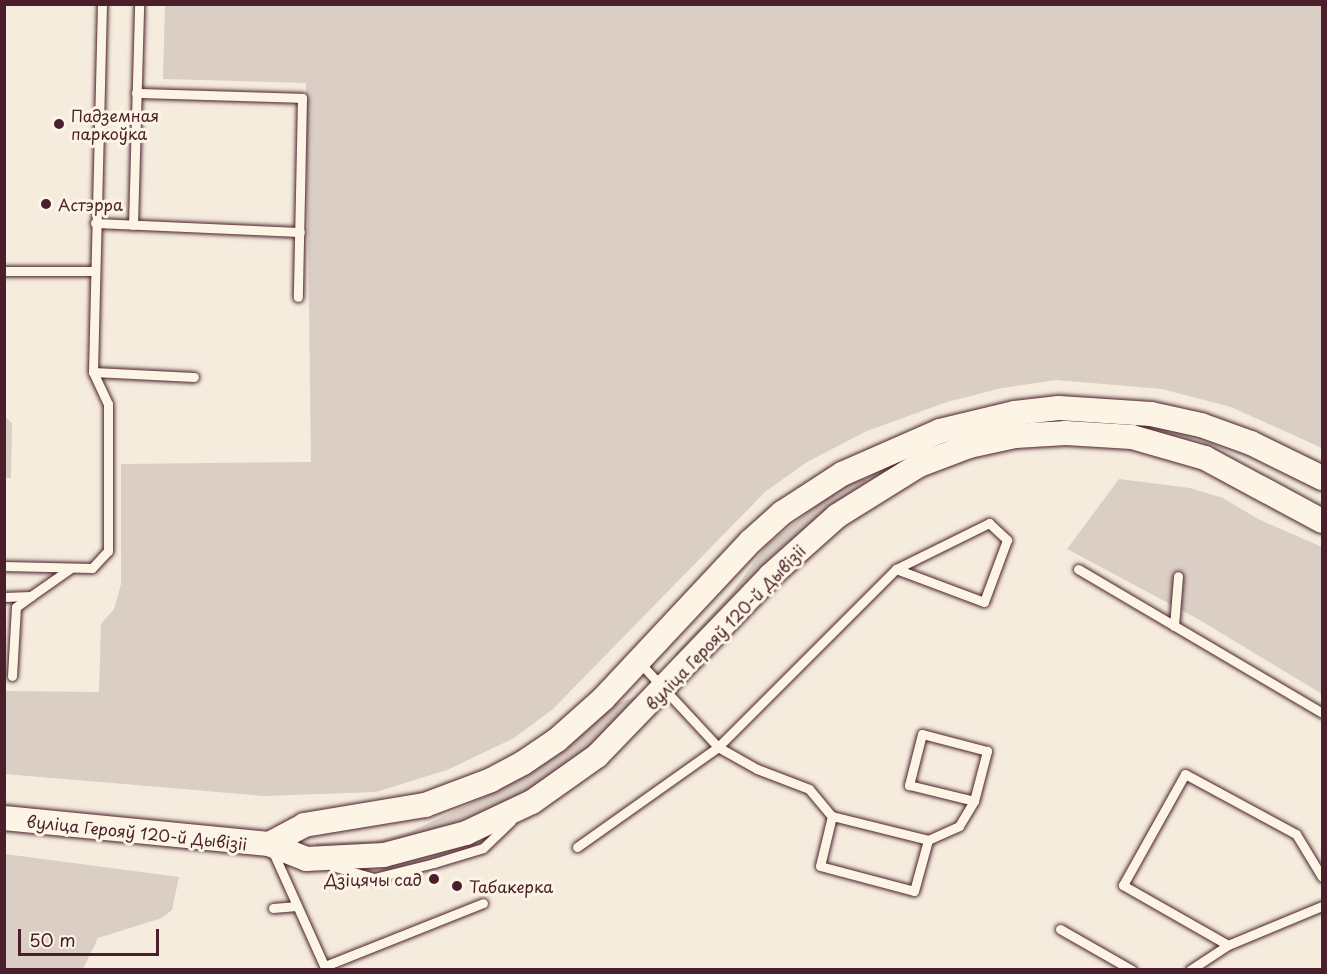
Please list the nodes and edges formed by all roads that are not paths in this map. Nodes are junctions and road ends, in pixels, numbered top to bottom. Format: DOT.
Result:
graph roads {
  1 [pos="102,4"];
  2 [pos="139,4"];
  3 [pos="136,93"];
  4 [pos="95,223"];
  5 [pos="133,225"];
  6 [pos="300,232"];
  7 [pos="4,271"];
  8 [pos="94,271"];
  9 [pos="298,297"];
  10 [pos="93,372"];
  11 [pos="194,378"];
  12 [pos="1323,478"];
  13 [pos="1323,520"];
  14 [pos="4,566"];
  15 [pos="71,568"];
  16 [pos="896,569"];
  17 [pos="1078,569"];
  18 [pos="1178,576"];
  19 [pos="31,596"];
  20 [pos="4,597"];
  21 [pos="1174,626"];
  22 [pos="638,661"];
  23 [pos="12,676"];
  24 [pos="663,691"];
  25 [pos="1323,713"];
  26 [pos="718,747"];
  27 [pos="974,801"];
  28 [pos="832,816"];
  29 [pos="4,818"];
  30 [pos="928,840"];
  31 [pos="269,844"];
  32 [pos="577,847"];
  33 [pos="1323,877"];
  34 [pos="483,903"];
  35 [pos="294,906"];
  36 [pos="1323,906"];
  37 [pos="273,908"];
  38 [pos="1060,929"];
  39 [pos="1228,945"];
  40 [pos="326,968"];
  41 [pos="1132,969"];
  42 [pos="1190,969"];
  1 -- 4 [label="lane"];
  2 -- 3 [label="lane"];
  3 -- 5 [label="lane"];
  3 -- 6 [label="lane"];
  4 -- 5 [label="lane"];
  4 -- 8 [label="lane"];
  5 -- 6 [label="lane"];
  6 -- 9 [label="lane"];
  7 -- 8 [label="lane"];
  8 -- 10 [label="lane"];
  10 -- 11 [label="lane"];
  10 -- 15 [label="lane"];
  12 -- 22 [label="street, вуліца Герояў 120-й Дывізіі"];
  13 -- 24 [label="street, вуліца Герояў 120-й Дывізіі"];
  14 -- 15 [label="lane"];
  15 -- 19 [label="lane"];
  16 -- 16 [label="lane"];
  16 -- 26 [label="lane"];
  17 -- 21 [label="lane"];
  18 -- 21 [label="lane"];
  19 -- 20 [label="lane"];
  19 -- 23 [label="lane"];
  21 -- 25 [label="lane"];
  22 -- 24 [label="lane"];
  22 -- 31 [label="street, вуліца Герояў 120-й Дывізіі"];
  24 -- 26 [label="lane"];
  24 -- 31 [label="street, вуліца Герояў 120-й Дывізіі"];
  26 -- 28 [label="lane"];
  26 -- 32 [label="lane"];
  27 -- 27 [label="lane"];
  27 -- 30 [label="lane"];
  28 -- 30 [label="lane"];
  28 -- 30 [label="lane"];
  29 -- 31 [label="street, вуліца Герояў 120-й Дывізіі"];
  31 -- 35 [label="lane"];
  33 -- 39 [label="lane"];
  34 -- 40 [label="lane"];
  35 -- 37 [label="lane"];
  35 -- 40 [label="lane"];
  36 -- 39 [label="lane"];
  38 -- 41 [label="lane"];
  39 -- 42 [label="lane"];
}
